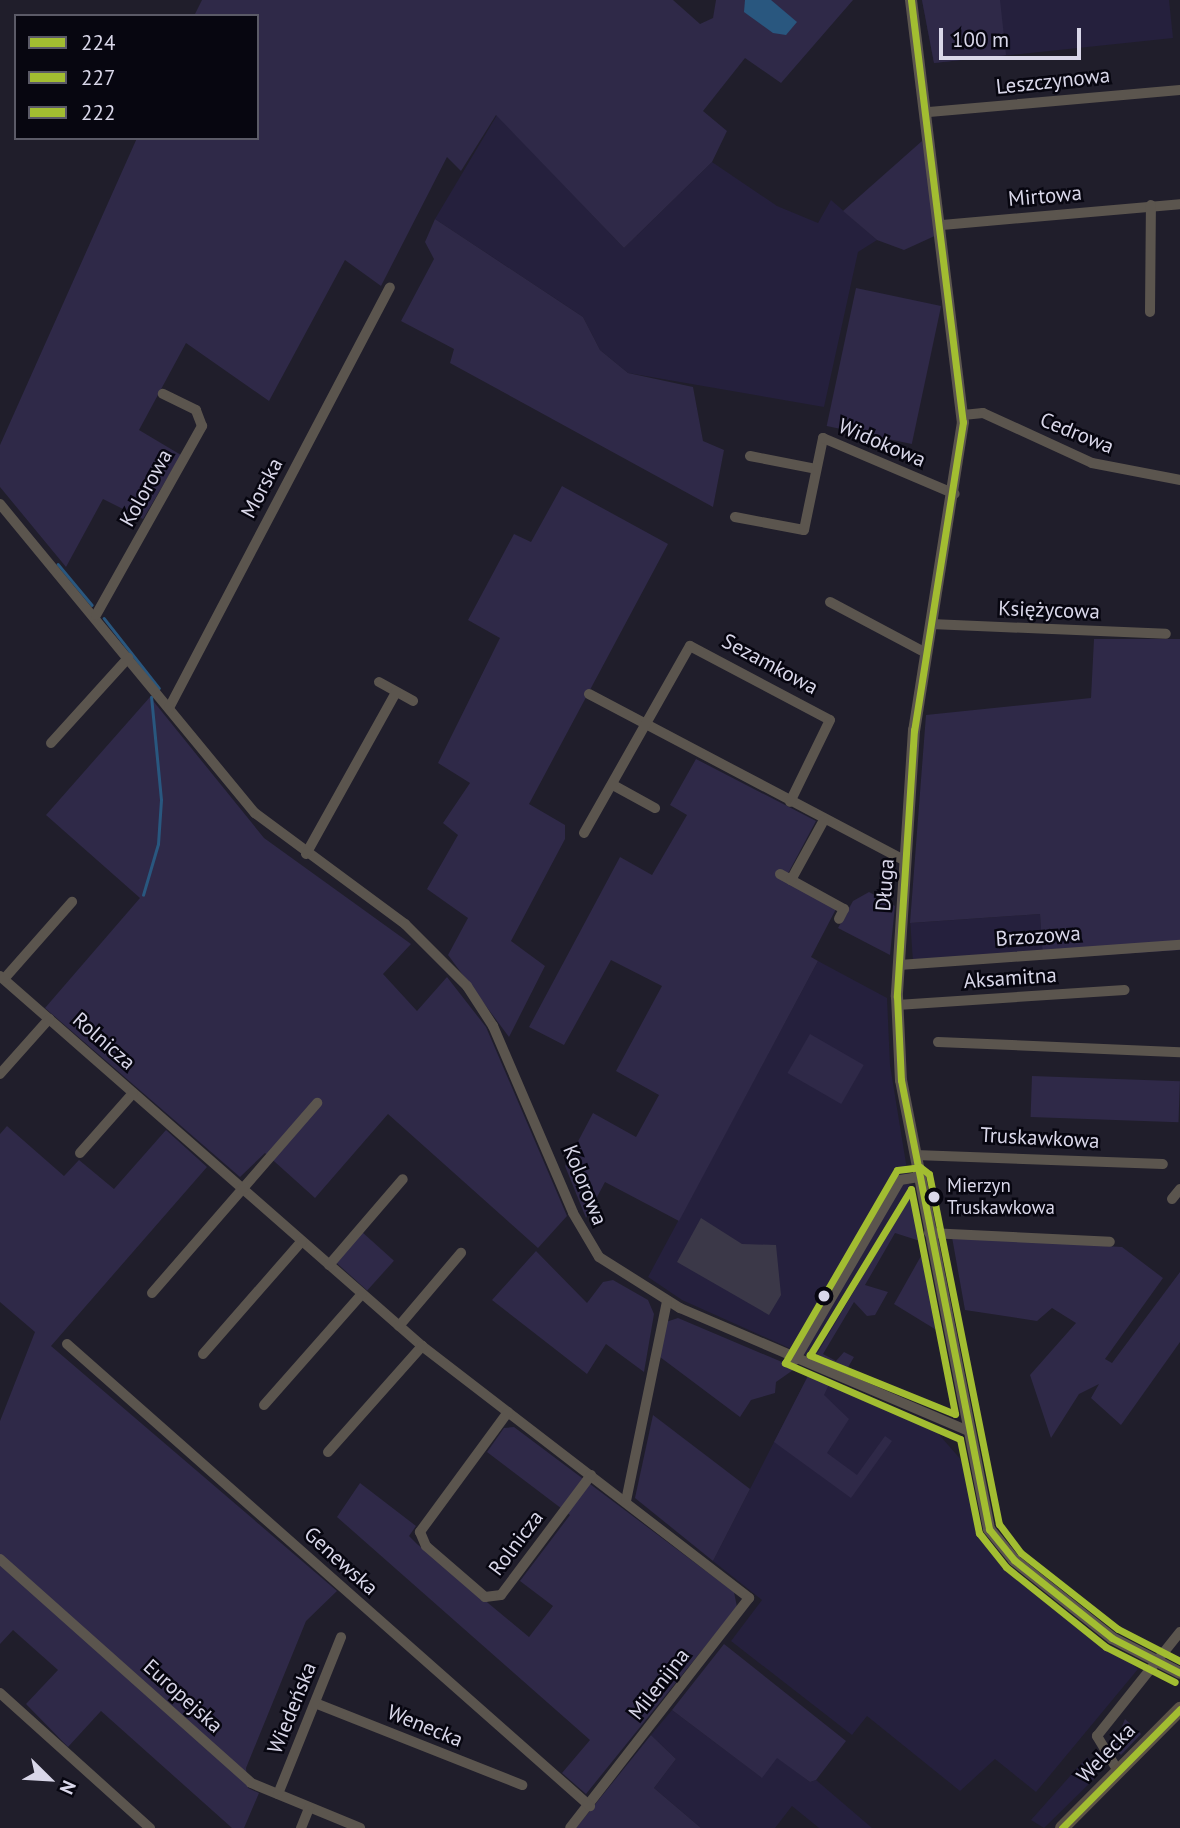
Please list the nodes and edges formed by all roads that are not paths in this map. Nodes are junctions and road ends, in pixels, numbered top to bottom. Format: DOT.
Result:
graph roads {
  1 [pos="911,0"];
  2 [pos="1180,90"];
  3 [pos="929,112"];
  4 [pos="1180,204"];
  5 [pos="1151,205"];
  6 [pos="942,225"];
  7 [pos="390,287"];
  8 [pos="1150,312"];
  9 [pos="163,394"];
  10 [pos="963,415"];
  11 [pos="750,456"];
  12 [pos="816,469"];
  13 [pos="1180,480"];
  14 [pos="955,494"];
  15 [pos="0,504"];
  16 [pos="735,517"];
  17 [pos="830,602"];
  18 [pos="96,615"];
  19 [pos="931,624"];
  20 [pos="1166,634"];
  21 [pos="926,653"];
  22 [pos="128,658"];
  23 [pos="379,682"];
  24 [pos="396,692"];
  25 [pos="589,694"];
  26 [pos="413,701"];
  27 [pos="169,708"];
  28 [pos="645,724"];
  29 [pos="51,743"];
  30 [pos="613,785"];
  31 [pos="790,802"];
  32 [pos="655,808"];
  33 [pos="824,820"];
  34 [pos="584,833"];
  35 [pos="306,854"];
  36 [pos="906,861"];
  37 [pos="780,874"];
  38 [pos="791,880"];
  39 [pos="72,902"];
  40 [pos="839,919"];
  41 [pos="1180,945"];
  42 [pos="899,965"];
  43 [pos="2,977"];
  44 [pos="1125,990"];
  45 [pos="897,1005"];
  46 [pos="49,1018"];
  47 [pos="938,1042"];
  48 [pos="1180,1052"];
  49 [pos="0,1074"];
  50 [pos="133,1093"];
  51 [pos="317,1103"];
  52 [pos="80,1153"];
  53 [pos="915,1155"];
  54 [pos="1163,1164"];
  55 [pos="919,1177"];
  56 [pos="402,1179"];
  57 [pos="243,1189"];
  58 [pos="1180,1189"];
  59 [pos="1172,1199"];
  60 [pos="929,1233"];
  61 [pos="302,1241"];
  62 [pos="1110,1242"];
  63 [pos="461,1253"];
  64 [pos="329,1265"];
  65 [pos="152,1293"];
  66 [pos="362,1294"];
  67 [pos="667,1301"];
  68 [pos="399,1326"];
  69 [pos="67,1344"];
  70 [pos="422,1346"];
  71 [pos="203,1354"];
  72 [pos="795,1360"];
  73 [pos="264,1405"];
  74 [pos="508,1412"];
  75 [pos="966,1430"];
  76 [pos="328,1452"];
  77 [pos="591,1475"];
  78 [pos="626,1500"];
  79 [pos="0,1559"];
  80 [pos="714,1570"];
  81 [pos="1180,1632"];
  82 [pos="341,1637"];
  83 [pos="1156,1664"];
  84 [pos="1180,1673"];
  85 [pos="0,1693"];
  86 [pos="315,1703"];
  87 [pos="1180,1709"];
  88 [pos="1118,1772"];
  89 [pos="522,1785"];
  90 [pos="278,1794"];
  91 [pos="590,1805"];
  92 [pos="309,1808"];
  93 [pos="150,1828"];
  94 [pos="301,1828"];
  95 [pos="360,1828"];
  96 [pos="570,1828"];
  97 [pos="1062,1828"];
  1 -- 3 [label="street, Długa"];
  2 -- 3 [label="street, Leszczynowa"];
  3 -- 6 [label="street, Długa"];
  4 -- 5 [label="street, Mirtowa"];
  5 -- 6 [label="street, Mirtowa"];
  5 -- 8 [label="street"];
  6 -- 10 [label="street, Długa"];
  7 -- 27 [label="street, Morska"];
  9 -- 18 [label="street, Kolorowa"];
  10 -- 13 [label="street, Cedrowa"];
  10 -- 14 [label="street, Długa"];
  11 -- 12 [label="street"];
  12 -- 14 [label="street, Widokowa"];
  12 -- 16 [label="street, Widokowa"];
  14 -- 19 [label="street, Długa"];
  15 -- 18 [label="street, Kolorowa"];
  17 -- 21 [label="street"];
  18 -- 22 [label="street, Kolorowa"];
  19 -- 20 [label="street, Księżycowa"];
  19 -- 21 [label="street, Długa"];
  21 -- 36 [label="street, Długa"];
  22 -- 27 [label="street, Kolorowa"];
  22 -- 29 [label="street"];
  23 -- 24 [label="street"];
  24 -- 26 [label="street"];
  24 -- 35 [label="street"];
  25 -- 28 [label="street"];
  27 -- 35 [label="street, Kolorowa"];
  28 -- 30 [label="street, Sezamkowa"];
  28 -- 31 [label="street"];
  28 -- 31 [label="street, Sezamkowa"];
  30 -- 32 [label="street"];
  30 -- 34 [label="street, Sezamkowa"];
  31 -- 33 [label="street"];
  33 -- 36 [label="street"];
  33 -- 38 [label="street"];
  35 -- 67 [label="street, Kolorowa"];
  36 -- 42 [label="street, Długa"];
  37 -- 38 [label="street"];
  38 -- 40 [label="street"];
  39 -- 43 [label="street, Rolnicza"];
  41 -- 42 [label="street, Brzozowa"];
  42 -- 45 [label="street, Długa"];
  43 -- 46 [label="street, Rolnicza"];
  44 -- 45 [label="street, Aksamitna"];
  45 -- 53 [label="street, Długa"];
  46 -- 49 [label="street, Rolnicza"];
  46 -- 50 [label="street, Rolnicza"];
  47 -- 48 [label="street"];
  50 -- 52 [label="street, Rolnicza"];
  50 -- 57 [label="street, Rolnicza"];
  51 -- 57 [label="street"];
  53 -- 54 [label="street, Truskawkowa"];
  53 -- 55 [label="street, Długa"];
  55 -- 60 [label="street, Długa"];
  55 -- 72 [label="street"];
  56 -- 64 [label="street"];
  57 -- 61 [label="street, Rolnicza"];
  57 -- 65 [label="street"];
  58 -- 59 [label="street"];
  60 -- 62 [label="street"];
  60 -- 75 [label="street, Długa"];
  61 -- 64 [label="street, Rolnicza"];
  61 -- 71 [label="street"];
  63 -- 68 [label="street"];
  64 -- 66 [label="street, Rolnicza"];
  66 -- 68 [label="street, Rolnicza"];
  66 -- 73 [label="street"];
  67 -- 72 [label="street, Kolorowa"];
  67 -- 78 [label="street"];
  68 -- 70 [label="street, Rolnicza"];
  69 -- 91 [label="street, Genewska"];
  70 -- 74 [label="street, Rolnicza"];
  70 -- 76 [label="street"];
  72 -- 75 [label="street, Kolorowa"];
  74 -- 77 [label="street, Rolnicza"];
  74 -- 77 [label="street, Rolnicza"];
  75 -- 83 [label="street, Długa"];
  77 -- 78 [label="street, Rolnicza"];
  78 -- 80 [label="street, Rolnicza"];
  79 -- 90 [label="street, Europejska"];
  80 -- 91 [label="street, Milenijna"];
  81 -- 83 [label="street"];
  82 -- 86 [label="street, Wiedeńska"];
  83 -- 84 [label="street, Długa"];
  83 -- 88 [label="street"];
  85 -- 93 [label="street"];
  86 -- 89 [label="street, Wenecka"];
  86 -- 90 [label="street, Wiedeńska"];
  87 -- 88 [label="main road, Welecka"];
  88 -- 97 [label="main road, Welecka"];
  90 -- 92 [label="street, Europejska"];
  91 -- 96 [label="street, Milenijna"];
  92 -- 94 [label="street"];
  92 -- 95 [label="street, Europejska"];
}
